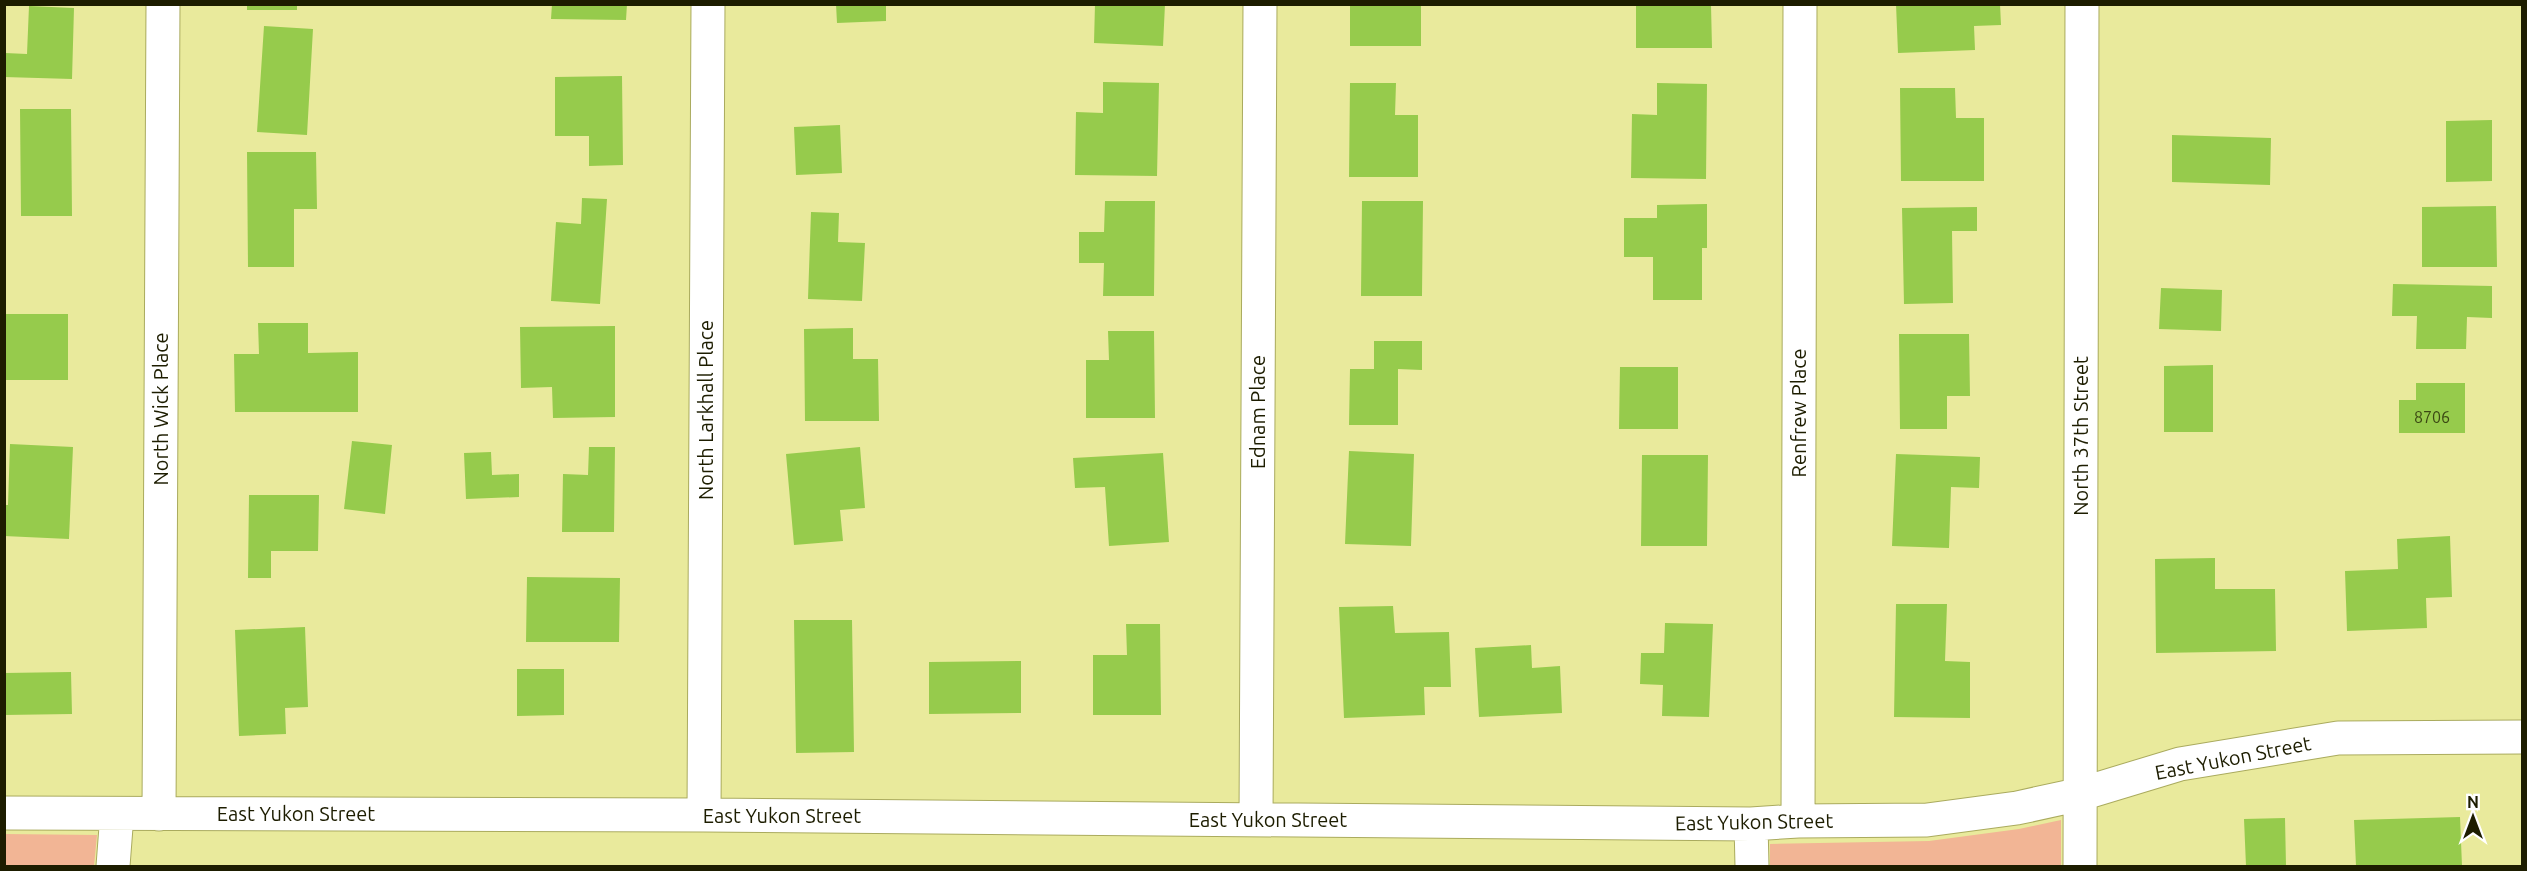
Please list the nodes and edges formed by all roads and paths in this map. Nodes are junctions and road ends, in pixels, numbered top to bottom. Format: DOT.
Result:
graph roads {
  1 [pos="163,4"];
  2 [pos="708,4"];
  3 [pos="1260,4"];
  4 [pos="1800,4"];
  5 [pos="2082,4"];
  6 [pos="2523,737"];
  7 [pos="2081,794"];
  8 [pos="4,813"];
  9 [pos="117,814"];
  10 [pos="159,814"];
  11 [pos="704,815"];
  12 [pos="1256,820"];
  13 [pos="1798,821"];
  14 [pos="1751,824"];
  15 [pos="113,867"];
  16 [pos="1752,867"];
  17 [pos="2080,867"];
  1 -- 10 [label="street, North Wick Place"];
  2 -- 11 [label="street, North Larkhall Place"];
  3 -- 12 [label="street, Ednam Place"];
  4 -- 13 [label="street, Renfrew Place"];
  5 -- 7 [label="street, North 37th Street"];
  6 -- 7 [label="street, East Yukon Street"];
  7 -- 13 [label="street, East Yukon Street"];
  7 -- 17 [label="street, North 37th Street"];
  8 -- 9 [label="street, East Yukon Street"];
  9 -- 10 [label="street, East Yukon Street"];
  9 -- 15 [label="street"];
  10 -- 11 [label="street, East Yukon Street"];
  11 -- 12 [label="street, East Yukon Street"];
  12 -- 14 [label="street, East Yukon Street"];
  13 -- 14 [label="street, East Yukon Street"];
  14 -- 16 [label="street"];
}
